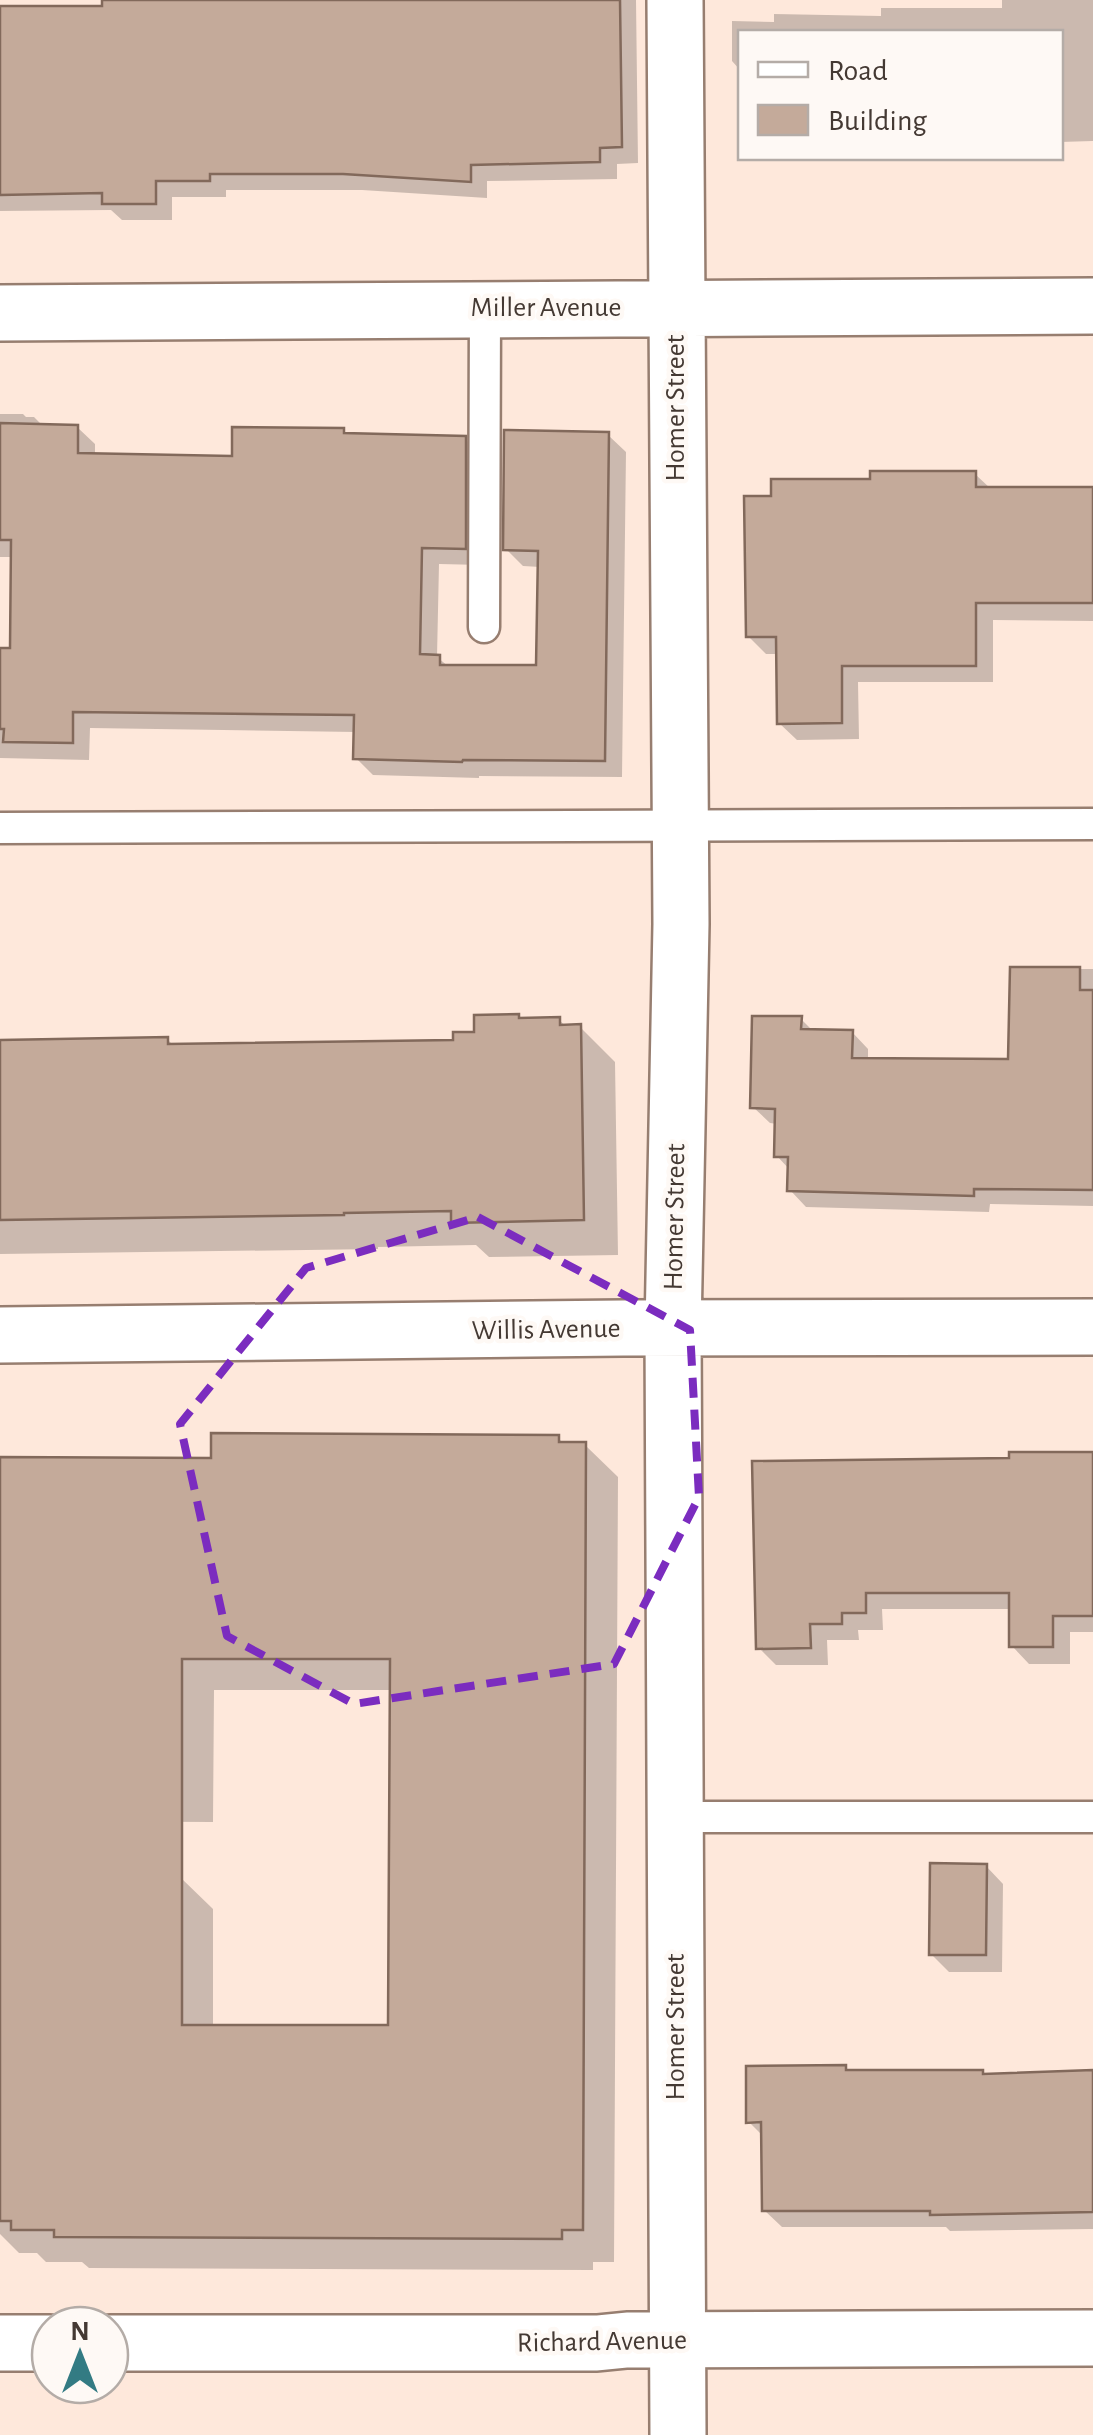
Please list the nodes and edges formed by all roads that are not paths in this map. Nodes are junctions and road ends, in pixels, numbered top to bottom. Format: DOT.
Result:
graph roads {
  1 [pos="676,0"];
  2 [pos="1093,306"];
  3 [pos="676,307"];
  4 [pos="485,309"];
  5 [pos="0,313"];
  6 [pos="484,627"];
  7 [pos="1093,824"];
  8 [pos="680,827"];
  9 [pos="0,828"];
  10 [pos="1093,1327"];
  11 [pos="673,1329"];
  12 [pos="0,1335"];
  13 [pos="675,1817"];
  14 [pos="1093,1817"];
  15 [pos="1093,2338"];
  16 [pos="678,2341"];
  17 [pos="0,2343"];
  18 [pos="30,2343"];
  19 [pos="130,2343"];
  20 [pos="678,2435"];
  1 -- 3 [label="street, Homer Street"];
  2 -- 3 [label="street, Miller Avenue"];
  3 -- 4 [label="street, Miller Avenue"];
  3 -- 8 [label="street, Homer Street"];
  4 -- 5 [label="street, Miller Avenue"];
  4 -- 6 [label="lane"];
  7 -- 8 [label="lane"];
  8 -- 9 [label="lane"];
  8 -- 11 [label="street, Homer Street"];
  10 -- 11 [label="street, Willis Avenue"];
  11 -- 12 [label="street, Willis Avenue"];
  11 -- 13 [label="street, Homer Street"];
  13 -- 14 [label="lane"];
  13 -- 16 [label="street, Homer Street"];
  15 -- 16 [label="street, Richard Avenue"];
  16 -- 19 [label="street, Richard Avenue"];
  16 -- 20 [label="street, Homer Street"];
  17 -- 18 [label="street"];
}
